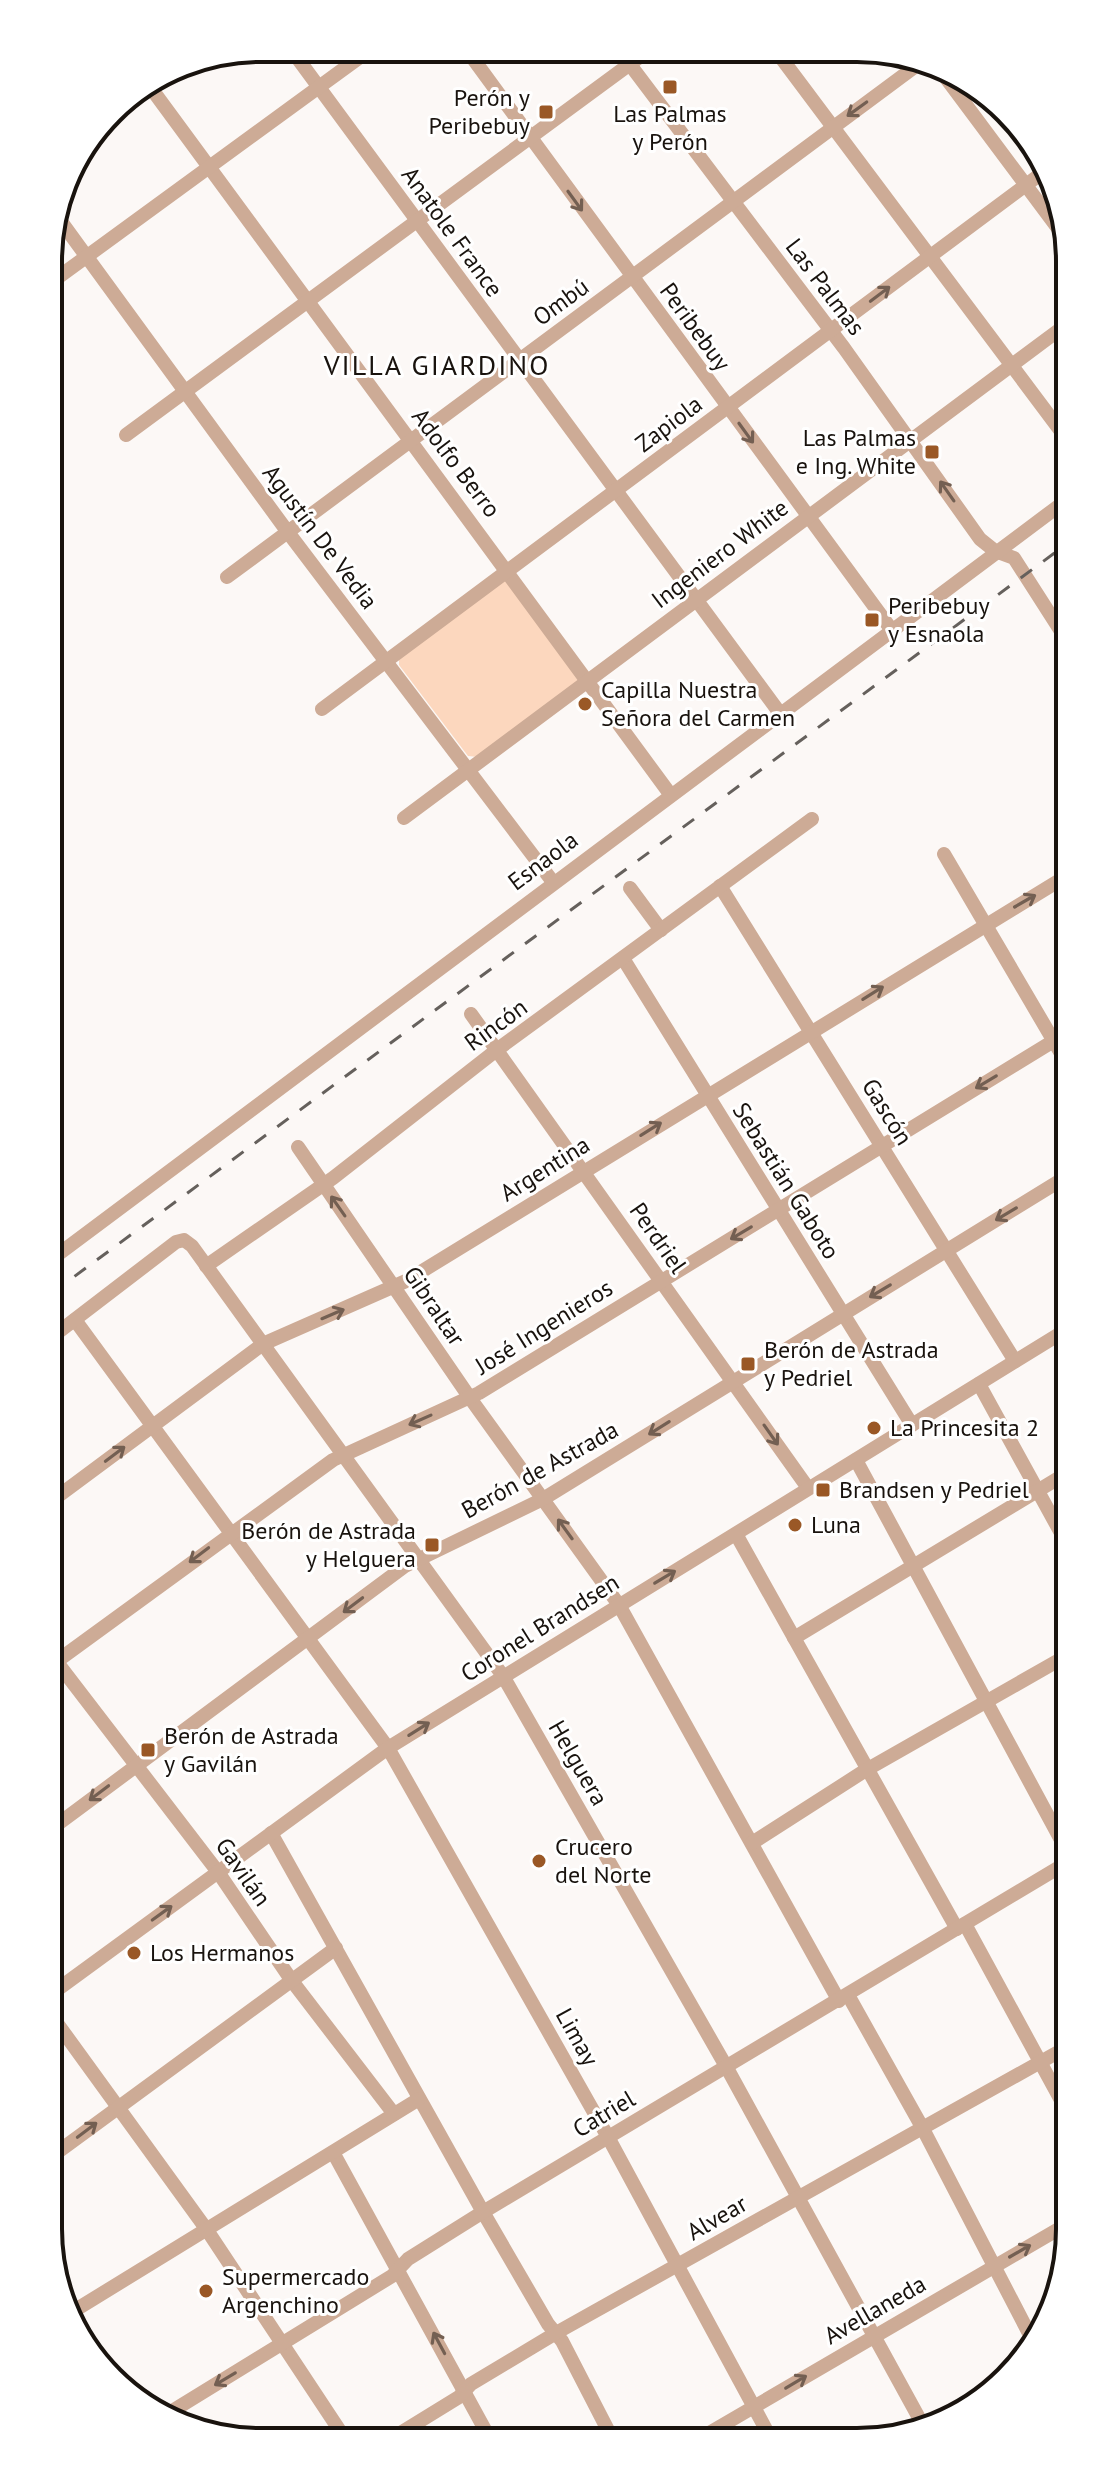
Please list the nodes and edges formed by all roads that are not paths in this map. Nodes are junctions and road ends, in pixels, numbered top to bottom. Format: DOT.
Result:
graph roads {
  1 [pos="300,62"];
  2 [pos="353,62"];
  3 [pos="475,62"];
  4 [pos="628,62"];
  5 [pos="634,62"];
  6 [pos="784,62"];
  7 [pos="630,65"];
  8 [pos="910,70"];
  9 [pos="953,87"];
  10 [pos="318,88"];
  11 [pos="155,93"];
  12 [pos="833,127"];
  13 [pos="529,138"];
  14 [pos="208,168"];
  15 [pos="1037,177"];
  16 [pos="1026,185"];
  17 [pos="733,201"];
  18 [pos="1051,219"];
  19 [pos="419,223"];
  20 [pos="65,228"];
  21 [pos="85,257"];
  22 [pos="930,257"];
  23 [pos="62,274"];
  24 [pos="631,278"];
  25 [pos="307,304"];
  26 [pos="831,331"];
  27 [pos="1056,332"];
  28 [pos="518,360"];
  29 [pos="1012,365"];
  30 [pos="184,392"];
  31 [pos="727,407"];
  32 [pos="1056,425"];
  33 [pos="126,435"];
  34 [pos="411,440"];
  35 [pos="910,441"];
  36 [pos="615,491"];
  37 [pos="1056,508"];
  38 [pos="807,517"];
  39 [pos="287,531"];
  40 [pos="995,551"];
  41 [pos="508,569"];
  42 [pos="227,577"];
  43 [pos="695,599"];
  44 [pos="1056,624"];
  45 [pos="891,629"];
  46 [pos="386,661"];
  47 [pos="588,679"];
  48 [pos="322,709"];
  49 [pos="779,712"];
  50 [pos="470,768"];
  51 [pos="670,794"];
  52 [pos="404,818"];
  53 [pos="812,819"];
  54 [pos="944,854"];
  55 [pos="553,882"];
  56 [pos="1056,882"];
  57 [pos="720,886"];
  58 [pos="630,888"];
  59 [pos="984,924"];
  60 [pos="661,930"];
  61 [pos="624,960"];
  62 [pos="471,1014"];
  63 [pos="811,1031"];
  64 [pos="1056,1033"];
  65 [pos="1056,1040"];
  66 [pos="498,1049"];
  67 [pos="706,1095"];
  68 [pos="882,1145"];
  69 [pos="298,1147"];
  70 [pos="585,1171"];
  71 [pos="1056,1183"];
  72 [pos="322,1184"];
  73 [pos="779,1210"];
  74 [pos="946,1250"];
  75 [pos="62,1251"];
  76 [pos="206,1266"];
  77 [pos="661,1280"];
  78 [pos="395,1287"];
  79 [pos="842,1314"];
  80 [pos="75,1320"];
  81 [pos="62,1330"];
  82 [pos="1056,1336"];
  83 [pos="263,1344"];
  84 [pos="1015,1361"];
  85 [pos="733,1382"];
  86 [pos="979,1384"];
  87 [pos="470,1398"];
  88 [pos="912,1425"];
  89 [pos="153,1426"];
  90 [pos="343,1454"];
  91 [pos="856,1460"];
  92 [pos="1056,1480"];
  93 [pos="808,1488"];
  94 [pos="1037,1491"];
  95 [pos="62,1493"];
  96 [pos="543,1499"];
  97 [pos="1056,1525"];
  98 [pos="231,1532"];
  99 [pos="736,1534"];
  100 [pos="416,1559"];
  101 [pos="911,1568"];
  102 [pos="619,1605"];
  103 [pos="794,1638"];
  104 [pos="307,1639"];
  105 [pos="62,1655"];
  106 [pos="1056,1662"];
  107 [pos="62,1671"];
  108 [pos="503,1676"];
  109 [pos="986,1700"];
  110 [pos="388,1748"];
  111 [pos="136,1765"];
  112 [pos="866,1770"];
  113 [pos="62,1821"];
  114 [pos="1056,1831"];
  115 [pos="271,1833"];
  116 [pos="752,1843"];
  117 [pos="1056,1869"];
  118 [pos="218,1872"];
  119 [pos="961,1927"];
  120 [pos="336,1948"];
  121 [pos="292,1981"];
  122 [pos="62,1986"];
  123 [pos="843,1998"];
  124 [pos="62,2030"];
  125 [pos="1056,2053"];
  126 [pos="1040,2061"];
  127 [pos="727,2068"];
  128 [pos="1056,2091"];
  129 [pos="419,2099"];
  130 [pos="118,2105"];
  131 [pos="394,2114"];
  132 [pos="922,2127"];
  133 [pos="608,2137"];
  134 [pos="62,2149"];
  135 [pos="334,2154"];
  136 [pos="797,2198"];
  137 [pos="483,2212"];
  138 [pos="207,2230"];
  139 [pos="1056,2231"];
  140 [pos="677,2266"];
  141 [pos="993,2267"];
  142 [pos="399,2268"];
  143 [pos="79,2308"];
  144 [pos="1028,2331"];
  145 [pos="556,2333"];
  146 [pos="873,2336"];
  147 [pos="282,2344"];
  148 [pos="465,2391"];
  149 [pos="753,2407"];
  150 [pos="176,2408"];
  151 [pos="919,2418"];
  152 [pos="338,2428"];
  153 [pos="408,2428"];
  154 [pos="484,2428"];
  155 [pos="607,2428"];
  156 [pos="718,2428"];
  157 [pos="765,2428"];
  1 -- 10 [label="street, Anatole France"];
  2 -- 10 [label="street"];
  3 -- 13 [label="street, Peribebuy"];
  4 -- 7 [label="street, Las Palmas"];
  5 -- 7 [label="street"];
  6 -- 12 [label="street"];
  7 -- 13 [label="street"];
  7 -- 17 [label="street, Las Palmas"];
  8 -- 12 [label="street, Ombú, one-way"];
  9 -- 16 [label="street"];
  10 -- 14 [label="street"];
  10 -- 19 [label="street, Anatole France"];
  11 -- 14 [label="street, Adolfo Berro"];
  12 -- 17 [label="street, Ombú"];
  12 -- 22 [label="street"];
  13 -- 19 [label="street"];
  13 -- 24 [label="street, Peribebuy, one-way"];
  14 -- 21 [label="street"];
  14 -- 25 [label="street, Adolfo Berro"];
  15 -- 16 [label="street, Zapiola"];
  16 -- 18 [label="street"];
  16 -- 22 [label="street, Zapiola"];
  17 -- 24 [label="street, Ombú"];
  17 -- 26 [label="street, Las Palmas"];
  19 -- 25 [label="street"];
  19 -- 28 [label="street, Anatole France"];
  20 -- 21 [label="street, Agustín De Vedia"];
  21 -- 23 [label="street"];
  21 -- 30 [label="street, Agustín De Vedia"];
  26 -- 22 [label="street, Zapiola, one-way"];
  22 -- 29 [label="street"];
  24 -- 28 [label="street, Ombú"];
  24 -- 31 [label="street, Peribebuy"];
  25 -- 30 [label="street"];
  25 -- 34 [label="street, Adolfo Berro"];
  26 -- 31 [label="street, Zapiola"];
  26 -- 35 [label="street, Las Palmas"];
  27 -- 29 [label="street, Ingeniero White"];
  28 -- 34 [label="street, Ombú"];
  28 -- 36 [label="street, Anatole France"];
  29 -- 32 [label="street"];
  29 -- 35 [label="street, Ingeniero White"];
  30 -- 33 [label="street"];
  30 -- 39 [label="street, Agustín De Vedia"];
  31 -- 36 [label="street, Zapiola"];
  31 -- 38 [label="street, Peribebuy, one-way"];
  34 -- 39 [label="street, Ombú"];
  34 -- 41 [label="street, Adolfo Berro"];
  35 -- 38 [label="street, Ingeniero White"];
  40 -- 35 [label="street, Las Palmas, one-way"];
  36 -- 41 [label="street, Zapiola"];
  36 -- 43 [label="street, Anatole France"];
  37 -- 40 [label="street, Esnaola"];
  38 -- 43 [label="street, Ingeniero White"];
  38 -- 45 [label="street, Peribebuy"];
  39 -- 42 [label="street, Ombú"];
  39 -- 46 [label="street, Agustín De Vedia"];
  40 -- 44 [label="street"];
  40 -- 45 [label="street, Esnaola"];
  41 -- 46 [label="street, Zapiola"];
  41 -- 47 [label="street, Adolfo Berro"];
  43 -- 47 [label="street, Ingeniero White"];
  43 -- 49 [label="street, Anatole France"];
  45 -- 49 [label="street, Esnaola"];
  46 -- 48 [label="street, Zapiola"];
  46 -- 50 [label="street, Agustín De Vedia"];
  47 -- 50 [label="street, Ingeniero White"];
  47 -- 51 [label="street, Adolfo Berro"];
  49 -- 51 [label="street, Esnaola"];
  50 -- 52 [label="street, Ingeniero White"];
  50 -- 55 [label="street, Agustín De Vedia"];
  51 -- 55 [label="street, Esnaola"];
  53 -- 57 [label="street, Rincón"];
  54 -- 59 [label="street"];
  55 -- 75 [label="street, Esnaola"];
  59 -- 56 [label="street, Argentina, one-way"];
  57 -- 60 [label="street, Rincón"];
  57 -- 63 [label="street, Gascón"];
  58 -- 60 [label="street"];
  63 -- 59 [label="street, Argentina, one-way"];
  59 -- 64 [label="street"];
  60 -- 61 [label="street, Rincón"];
  61 -- 66 [label="street, Rincón"];
  61 -- 67 [label="street, Sebastián Gaboto"];
  62 -- 66 [label="street, Perdriel"];
  63 -- 67 [label="street, Argentina"];
  63 -- 68 [label="street, Gascón"];
  65 -- 68 [label="street, José Ingenieros, one-way"];
  66 -- 70 [label="street, Perdriel"];
  66 -- 72 [label="street, Rincón"];
  70 -- 67 [label="street, Argentina, one-way"];
  67 -- 73 [label="street, Sebastián Gaboto"];
  68 -- 73 [label="street, José Ingenieros"];
  68 -- 74 [label="street, Gascón"];
  69 -- 72 [label="street, Gibraltar"];
  70 -- 77 [label="street, Perdriel"];
  70 -- 78 [label="street, Argentina"];
  71 -- 74 [label="street, Berón de Astrada, one-way"];
  72 -- 76 [label="street, Rincón"];
  78 -- 72 [label="street, Gibraltar, one-way"];
  73 -- 77 [label="street, José Ingenieros, one-way"];
  73 -- 79 [label="street, Sebastián Gaboto"];
  74 -- 79 [label="street, Berón de Astrada, one-way"];
  74 -- 84 [label="street, Gascón"];
  76 -- 80 [label="street, Helguera"];
  76 -- 83 [label="street, Helguera"];
  77 -- 85 [label="street, Perdriel"];
  77 -- 87 [label="street, José Ingenieros"];
  83 -- 78 [label="street, Argentina, one-way"];
  78 -- 87 [label="street, Gibraltar"];
  79 -- 85 [label="street, Berón de Astrada"];
  79 -- 88 [label="street, Sebastián Gaboto"];
  80 -- 81 [label="street"];
  80 -- 89 [label="street, Limay"];
  82 -- 84 [label="street, Coronel Brandsen"];
  83 -- 89 [label="street, Argentina"];
  83 -- 90 [label="street, Helguera"];
  84 -- 86 [label="street, Coronel Brandsen"];
  85 -- 93 [label="street, Perdriel, one-way"];
  85 -- 96 [label="street, Berón de Astrada, one-way"];
  86 -- 88 [label="street, Coronel Brandsen"];
  86 -- 94 [label="street"];
  87 -- 90 [label="street, José Ingenieros, one-way"];
  87 -- 96 [label="street, Gibraltar"];
  88 -- 91 [label="street, Coronel Brandsen"];
  95 -- 89 [label="street, Argentina, one-way"];
  89 -- 98 [label="street, Limay"];
  90 -- 98 [label="street, José Ingenieros"];
  90 -- 100 [label="street, Helguera"];
  91 -- 93 [label="street, Coronel Brandsen"];
  91 -- 101 [label="street"];
  92 -- 94 [label="street"];
  93 -- 99 [label="street, Coronel Brandsen"];
  94 -- 97 [label="street"];
  94 -- 101 [label="street"];
  96 -- 100 [label="street, Berón de Astrada"];
  102 -- 96 [label="street, Gibraltar, one-way"];
  98 -- 104 [label="street, Limay"];
  98 -- 105 [label="street, José Ingenieros, one-way"];
  102 -- 99 [label="street, Coronel Brandsen, one-way"];
  99 -- 103 [label="street"];
  100 -- 104 [label="street, Berón de Astrada, one-way"];
  100 -- 108 [label="street, Helguera"];
  101 -- 103 [label="street"];
  101 -- 109 [label="street"];
  102 -- 108 [label="street, Coronel Brandsen"];
  102 -- 116 [label="street, Gibraltar"];
  103 -- 112 [label="street"];
  104 -- 110 [label="street, Limay"];
  104 -- 111 [label="street, Berón de Astrada"];
  106 -- 109 [label="street"];
  107 -- 111 [label="street, Gavilán"];
  110 -- 108 [label="street, Coronel Brandsen, one-way"];
  108 -- 127 [label="street, Helguera"];
  109 -- 112 [label="street"];
  109 -- 114 [label="street"];
  110 -- 115 [label="street, Coronel Brandsen"];
  110 -- 133 [label="street, Limay"];
  111 -- 113 [label="street, Berón de Astrada, one-way"];
  111 -- 118 [label="street, Gavilán"];
  112 -- 116 [label="street"];
  112 -- 119 [label="street"];
  115 -- 118 [label="street, Coronel Brandsen"];
  115 -- 120 [label="street"];
  116 -- 123 [label="street, Gibraltar"];
  117 -- 119 [label="street, Catriel"];
  118 -- 121 [label="street, Gavilán"];
  122 -- 118 [label="street, Coronel Brandsen, one-way"];
  119 -- 123 [label="street, Catriel"];
  119 -- 126 [label="street"];
  120 -- 121 [label="street"];
  120 -- 129 [label="street"];
  121 -- 130 [label="street"];
  121 -- 131 [label="street, Gavilán"];
  123 -- 127 [label="street, Catriel"];
  123 -- 132 [label="street, Gibraltar"];
  124 -- 130 [label="street"];
  125 -- 126 [label="street, Alvear"];
  126 -- 128 [label="street"];
  126 -- 132 [label="street, Alvear"];
  127 -- 133 [label="street, Catriel"];
  127 -- 136 [label="street, Helguera"];
  129 -- 131 [label="street"];
  129 -- 137 [label="street"];
  134 -- 130 [label="street, one-way"];
  130 -- 138 [label="street"];
  131 -- 135 [label="street"];
  132 -- 136 [label="street, Alvear"];
  132 -- 141 [label="street, Gibraltar"];
  133 -- 137 [label="street, Catriel"];
  133 -- 140 [label="street, Limay"];
  135 -- 138 [label="street"];
  135 -- 142 [label="street"];
  136 -- 140 [label="street, Alvear"];
  136 -- 146 [label="street, Helguera"];
  137 -- 142 [label="street, Catriel"];
  137 -- 145 [label="street"];
  138 -- 143 [label="street"];
  138 -- 147 [label="street"];
  141 -- 139 [label="street, Avellaneda, one-way"];
  140 -- 145 [label="street, Alvear"];
  140 -- 149 [label="street, Limay"];
  141 -- 144 [label="street, Gibraltar"];
  141 -- 146 [label="street, Avellaneda"];
  142 -- 147 [label="street, Catriel"];
  148 -- 142 [label="street, one-way"];
  145 -- 148 [label="street, Alvear"];
  145 -- 155 [label="street"];
  149 -- 146 [label="street, Avellaneda, one-way"];
  146 -- 151 [label="street, Helguera"];
  147 -- 150 [label="street, Catriel, one-way"];
  147 -- 152 [label="street"];
  148 -- 153 [label="street, Alvear"];
  148 -- 154 [label="street"];
  149 -- 156 [label="street, Avellaneda"];
  149 -- 157 [label="street, Limay"];
}
